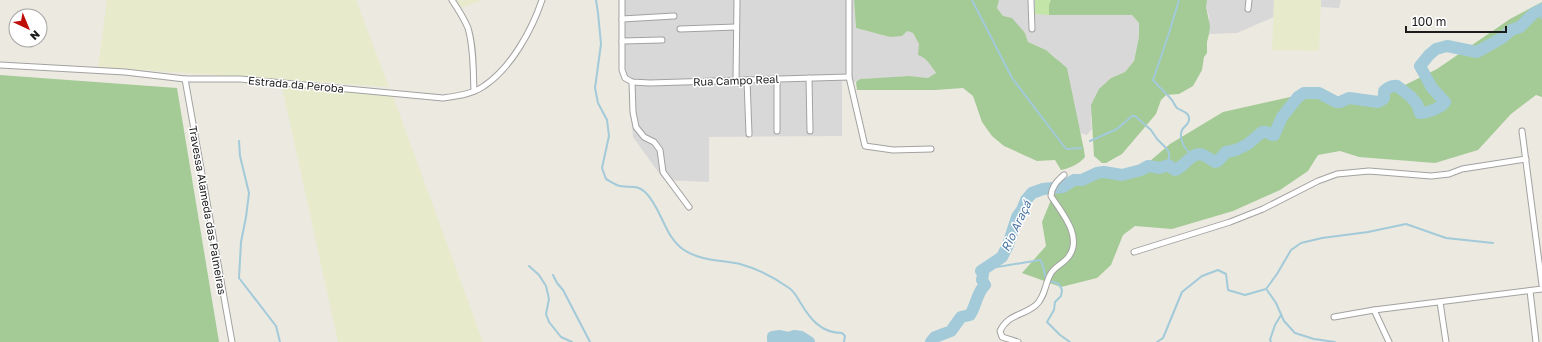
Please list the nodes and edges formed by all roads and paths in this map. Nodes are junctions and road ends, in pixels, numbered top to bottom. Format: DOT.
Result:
graph roads {
  1 [pos="452,0"];
  2 [pos="542,0"];
  3 [pos="622,0"];
  4 [pos="737,0"];
  5 [pos="849,0"];
  6 [pos="1031,0"];
  7 [pos="1249,0"];
  8 [pos="1248,9"];
  9 [pos="674,16"];
  10 [pos="622,19"];
  11 [pos="736,27"];
  12 [pos="680,28"];
  13 [pos="1032,29"];
  14 [pos="662,40"];
  15 [pos="622,41"];
  16 [pos="0,65"];
  17 [pos="849,77"];
  18 [pos="809,78"];
  19 [pos="185,79"];
  20 [pos="777,79"];
  21 [pos="736,80"];
  22 [pos="747,80"];
  23 [pos="632,82"];
  24 [pos="474,91"];
  25 [pos="777,130"];
  26 [pos="1522,131"];
  27 [pos="810,132"];
  28 [pos="749,134"];
  29 [pos="931,149"];
  30 [pos="1526,159"];
  31 [pos="1064,175"];
  32 [pos="688,207"];
  33 [pos="1134,252"];
  34 [pos="1542,285"];
  35 [pos="1542,289"];
  36 [pos="1530,291"];
  37 [pos="1440,302"];
  38 [pos="1374,310"];
  39 [pos="1334,317"];
  40 [pos="232,342"];
  41 [pos="1018,342"];
  42 [pos="1390,342"];
  43 [pos="1446,342"];
  44 [pos="1536,342"];
  1 -- 24 [label="street"];
  2 -- 24 [label="street, Estrada da Peroba"];
  3 -- 10 [label="street"];
  4 -- 11 [label="street"];
  5 -- 17 [label="street"];
  6 -- 13 [label="street"];
  7 -- 8 [label="street"];
  9 -- 10 [label="street"];
  10 -- 15 [label="street"];
  11 -- 12 [label="street"];
  11 -- 21 [label="street"];
  14 -- 15 [label="street"];
  15 -- 23 [label="street, Rua Campo Real"];
  16 -- 19 [label="street, Estrada da Peroba"];
  17 -- 18 [label="street, Rua Campo Real"];
  17 -- 29 [label="street"];
  18 -- 20 [label="street, Rua Campo Real"];
  18 -- 27 [label="street"];
  19 -- 24 [label="street, Estrada da Peroba"];
  19 -- 40 [label="street, Travessa Alameda das Palmeiras"];
  20 -- 22 [label="street, Rua Campo Real"];
  20 -- 25 [label="street"];
  21 -- 22 [label="street, Rua Campo Real"];
  21 -- 23 [label="street, Rua Campo Real"];
  22 -- 28 [label="street"];
  23 -- 32 [label="street"];
  26 -- 30 [label="street"];
  30 -- 33 [label="street"];
  30 -- 34 [label="street"];
  31 -- 41 [label="street"];
  35 -- 36 [label="street"];
  36 -- 37 [label="street"];
  36 -- 44 [label="street"];
  37 -- 38 [label="street"];
  37 -- 43 [label="street"];
  38 -- 39 [label="street"];
  38 -- 42 [label="street"];
}
